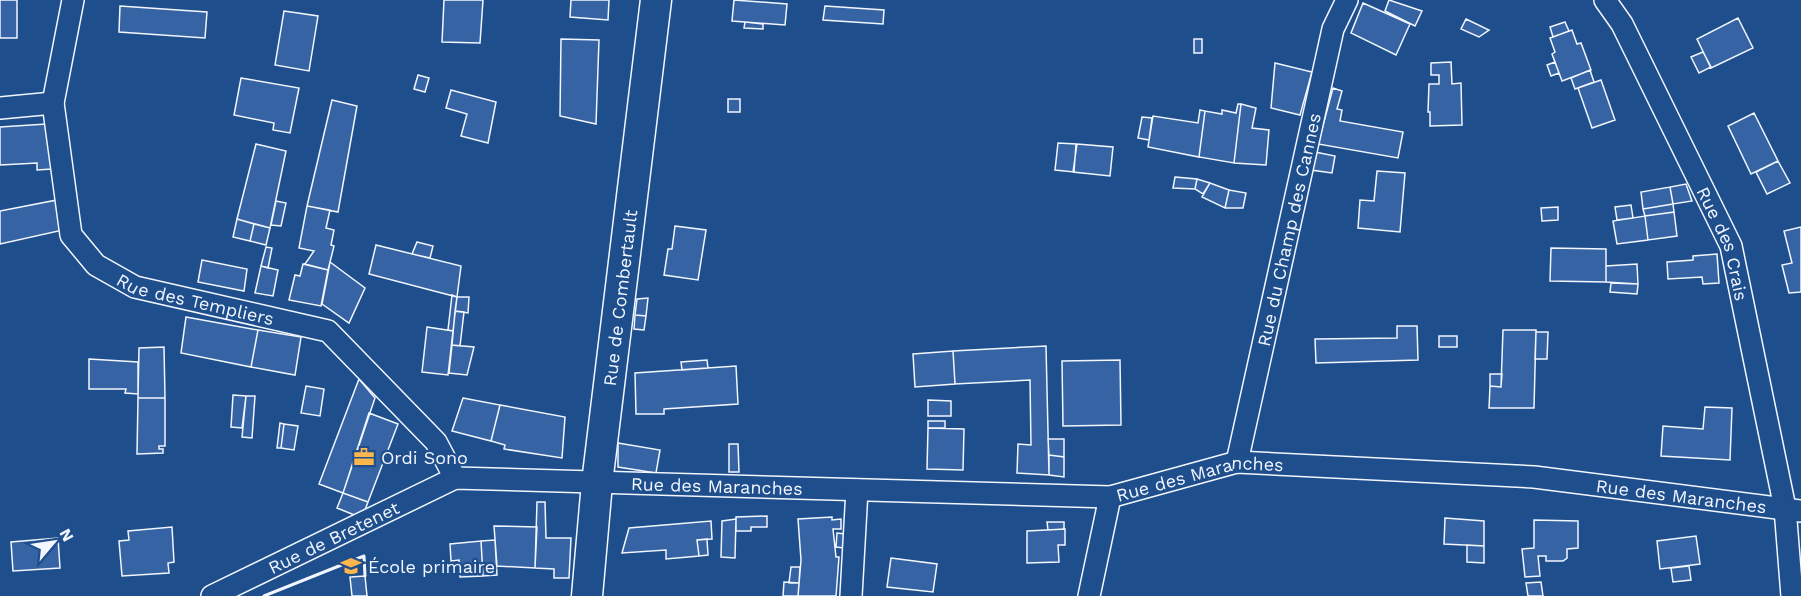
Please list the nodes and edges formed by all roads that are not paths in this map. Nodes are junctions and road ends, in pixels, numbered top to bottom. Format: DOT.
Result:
graph roads {
  1 [pos="73,0"];
  2 [pos="656,0"];
  3 [pos="1347,0"];
  4 [pos="1605,0"];
  5 [pos="53,103"];
  6 [pos="0,108"];
  7 [pos="1237,462"];
  8 [pos="455,478"];
  9 [pos="597,483"];
  10 [pos="857,490"];
  11 [pos="1110,497"];
  12 [pos="1793,509"];
  13 [pos="212,596"];
  14 [pos="587,596"];
  15 [pos="851,596"];
  16 [pos="1089,596"];
  17 [pos="1792,596"];
  1 -- 5 [label="street, Rue des Templiers"];
  2 -- 9 [label="street, Rue de Combertault"];
  3 -- 7 [label="street, Rue du Champ des Cannes"];
  4 -- 12 [label="street, Rue des Crais"];
  5 -- 6 [label="street"];
  5 -- 8 [label="street, Rue des Templiers"];
  7 -- 11 [label="street, Rue des Maranches"];
  7 -- 12 [label="street, Rue des Maranches"];
  8 -- 9 [label="street, Rue des Maranches"];
  8 -- 13 [label="street, Rue de Bretenet"];
  9 -- 10 [label="street, Rue des Maranches"];
  9 -- 14 [label="street, Rue de Combertault"];
  10 -- 11 [label="street, Rue des Maranches"];
  10 -- 15 [label="street"];
  11 -- 16 [label="street"];
  12 -- 17 [label="street, Rue des Crais"];
}
